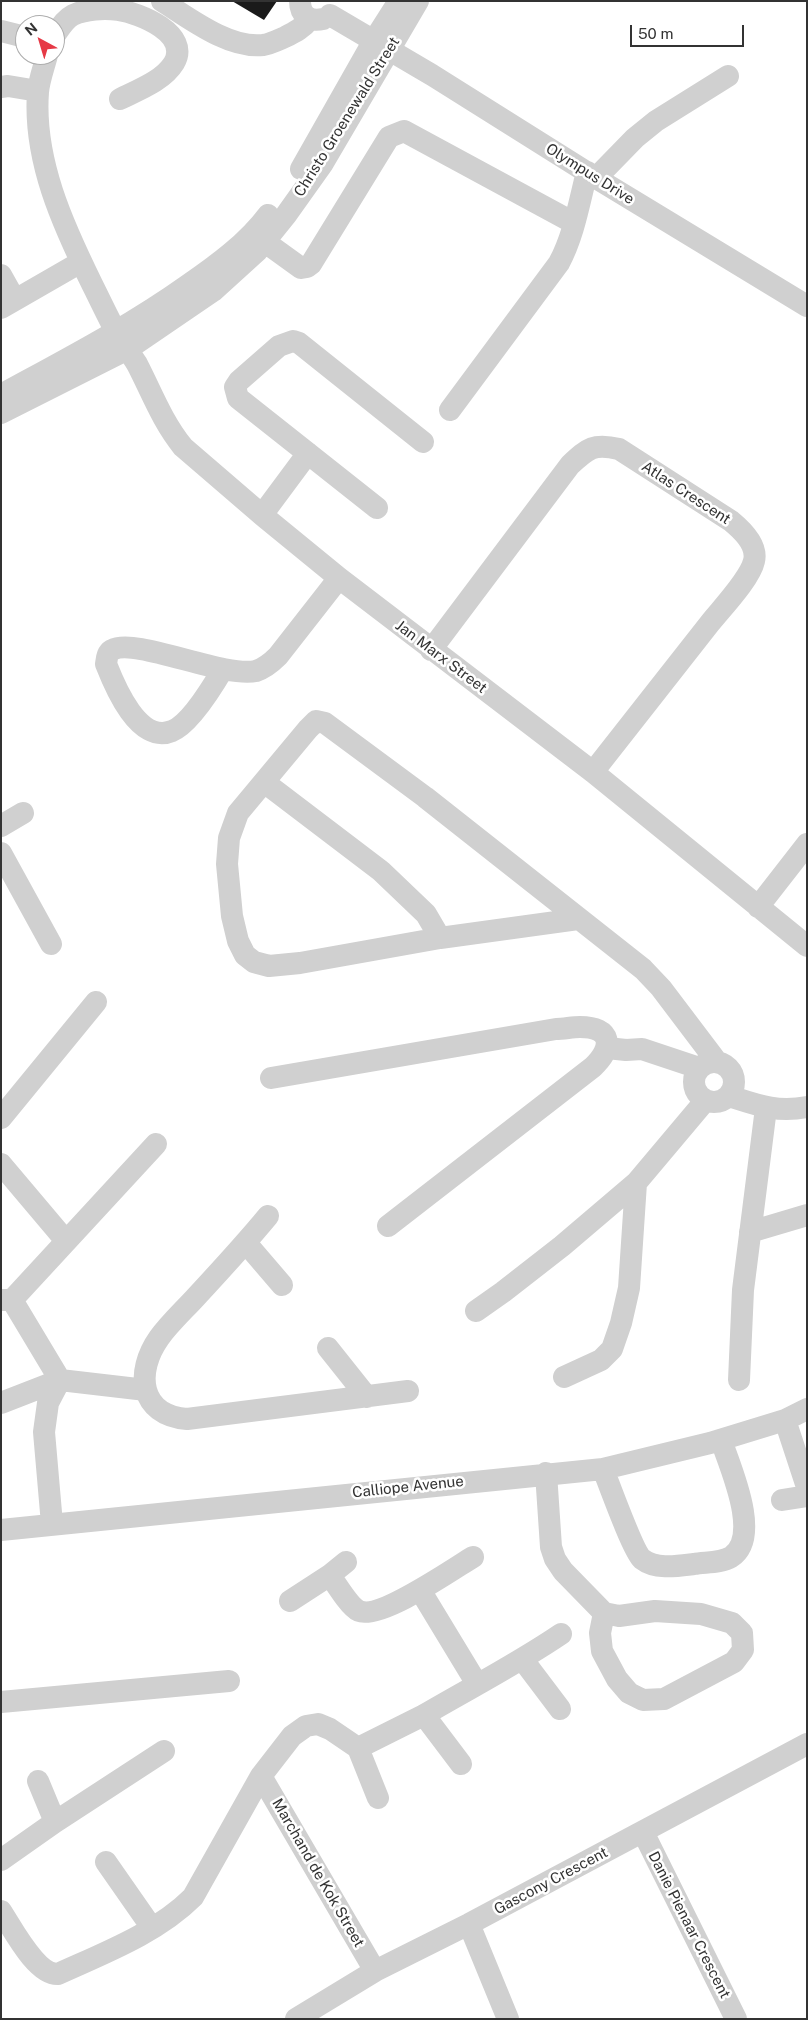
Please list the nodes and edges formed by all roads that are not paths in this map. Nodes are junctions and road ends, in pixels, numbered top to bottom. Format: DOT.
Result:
graph roads {
  1 [pos="162,1"];
  2 [pos="399,1"];
  3 [pos="418,1"];
  4 [pos="319,9"];
  5 [pos="65,21"];
  6 [pos="1,31"];
  7 [pos="15,34"];
  8 [pos="381,46"];
  9 [pos="44,65"];
  10 [pos="728,76"];
  11 [pos="1,87"];
  12 [pos="38,91"];
  13 [pos="120,99"];
  14 [pos="591,175"];
  15 [pos="574,223"];
  16 [pos="265,242"];
  17 [pos="81,262"];
  18 [pos="1,275"];
  19 [pos="8,304"];
  20 [pos="807,306"];
  21 [pos="122,341"];
  22 [pos="1,395"];
  23 [pos="450,410"];
  24 [pos="1,413"];
  25 [pos="423,442"];
  26 [pos="308,453"];
  27 [pos="377,508"];
  28 [pos="262,515"];
  29 [pos="339,578"];
  30 [pos="431,650"];
  31 [pos="223,669"];
  32 [pos="593,772"];
  33 [pos="264,782"];
  34 [pos="23,813"];
  35 [pos="1,826"];
  36 [pos="807,844"];
  37 [pos="1,853"];
  38 [pos="758,906"];
  39 [pos="578,919"];
  40 [pos="440,938"];
  41 [pos="51,944"];
  42 [pos="807,946"];
  43 [pos="96,1002"];
  44 [pos="617,1049"];
  45 [pos="709,1070"];
  46 [pos="271,1078"];
  47 [pos="729,1096"];
  48 [pos="705,1101"];
  49 [pos="807,1107"];
  50 [pos="766,1108"];
  51 [pos="1,1118"];
  52 [pos="156,1144"];
  53 [pos="1,1164"];
  54 [pos="636,1183"];
  55 [pos="807,1215"];
  56 [pos="268,1216"];
  57 [pos="388,1226"];
  58 [pos="750,1232"];
  59 [pos="66,1241"];
  60 [pos="246,1243"];
  61 [pos="282,1284"];
  62 [pos="7,1300"];
  63 [pos="476,1311"];
  64 [pos="328,1348"];
  65 [pos="564,1377"];
  66 [pos="60,1380"];
  67 [pos="739,1380"];
  68 [pos="146,1390"];
  69 [pos="408,1391"];
  70 [pos="367,1397"];
  71 [pos="1,1403"];
  72 [pos="807,1409"];
  73 [pos="785,1420"];
  74 [pos="722,1440"];
  75 [pos="603,1469"];
  76 [pos="546,1473"];
  77 [pos="807,1487"];
  78 [pos="807,1496"];
  79 [pos="782,1500"];
  80 [pos="52,1524"];
  81 [pos="1,1530"];
  82 [pos="473,1557"];
  83 [pos="420,1590"];
  84 [pos="290,1601"];
  85 [pos="604,1613"];
  86 [pos="561,1634"];
  87 [pos="523,1660"];
  88 [pos="229,1681"];
  89 [pos="477,1684"];
  90 [pos="1,1702"];
  91 [pos="560,1709"];
  92 [pos="424,1715"];
  93 [pos="807,1744"];
  94 [pos="358,1748"];
  95 [pos="164,1751"];
  96 [pos="461,1764"];
  97 [pos="260,1776"];
  98 [pos="38,1781"];
  99 [pos="378,1798"];
  100 [pos="55,1822"];
  101 [pos="642,1832"];
  102 [pos="1,1860"];
  103 [pos="106,1862"];
  104 [pos="1,1911"];
  105 [pos="470,1924"];
  106 [pos="152,1928"];
  107 [pos="375,1971"];
  108 [pos="296,2019"];
  109 [pos="508,2019"];
  110 [pos="736,2019"];
  1 -- 4 [label="street"];
  2 -- 8 [label="street, Christo Groenewald Street"];
  3 -- 8 [label="street, Christo Groenewald Street"];
  4 -- 8 [label="street, Olympus Drive"];
  5 -- 13 [label="street"];
  6 -- 7 [label="street"];
  8 -- 14 [label="street, Olympus Drive"];
  8 -- 16 [label="street, Christo Groenewald Street"];
  8 -- 21 [label="street, Christo Groenewald Street"];
  9 -- 12 [label="street, Jan Marx Street"];
  10 -- 14 [label="street"];
  11 -- 12 [label="street"];
  12 -- 17 [label="street, Jan Marx Street"];
  14 -- 15 [label="street"];
  14 -- 20 [label="street, Olympus Drive"];
  15 -- 16 [label="street"];
  15 -- 23 [label="street"];
  16 -- 21 [label="street, Christo Groenewald Street"];
  17 -- 19 [label="street"];
  17 -- 21 [label="street, Jan Marx Street"];
  18 -- 19 [label="street"];
  21 -- 22 [label="street, Christo Groenewald Street"];
  21 -- 24 [label="street, Christo Groenewald Street"];
  21 -- 28 [label="street, Jan Marx Street"];
  25 -- 26 [label="street"];
  26 -- 27 [label="street"];
  26 -- 28 [label="street"];
  28 -- 29 [label="street, Jan Marx Street"];
  29 -- 30 [label="street, Jan Marx Street"];
  29 -- 31 [label="street"];
  30 -- 32 [label="street, Jan Marx Street"];
  30 -- 32 [label="street, Atlas Crescent"];
  31 -- 31 [label="street"];
  32 -- 38 [label="street, Jan Marx Street"];
  33 -- 39 [label="street"];
  33 -- 40 [label="street"];
  33 -- 40 [label="street"];
  34 -- 35 [label="street"];
  36 -- 38 [label="street"];
  37 -- 41 [label="street"];
  38 -- 42 [label="street, Jan Marx Street"];
  39 -- 40 [label="street"];
  39 -- 45 [label="street"];
  43 -- 51 [label="street"];
  44 -- 45 [label="street"];
  44 -- 46 [label="street"];
  44 -- 57 [label="street"];
  45 -- 47 [label="street"];
  45 -- 48 [label="street"];
  47 -- 48 [label="street"];
  47 -- 50 [label="street"];
  48 -- 54 [label="street"];
  49 -- 50 [label="street"];
  50 -- 58 [label="street"];
  52 -- 59 [label="street"];
  53 -- 59 [label="street"];
  54 -- 63 [label="street"];
  54 -- 65 [label="street"];
  55 -- 58 [label="street"];
  56 -- 60 [label="street"];
  58 -- 67 [label="street"];
  59 -- 62 [label="street"];
  60 -- 61 [label="street"];
  60 -- 68 [label="street"];
  62 -- 66 [label="street"];
  64 -- 70 [label="street"];
  66 -- 68 [label="street"];
  66 -- 71 [label="street"];
  66 -- 80 [label="street"];
  68 -- 70 [label="street"];
  69 -- 70 [label="street"];
  72 -- 73 [label="street, Calliope Avenue"];
  73 -- 74 [label="street, Calliope Avenue"];
  73 -- 77 [label="street"];
  74 -- 75 [label="street, Calliope Avenue"];
  74 -- 75 [label="street"];
  75 -- 76 [label="street, Calliope Avenue"];
  76 -- 80 [label="street, Calliope Avenue"];
  76 -- 85 [label="street"];
  78 -- 79 [label="street"];
  80 -- 81 [label="street, Calliope Avenue"];
  82 -- 83 [label="street"];
  83 -- 84 [label="street"];
  83 -- 89 [label="street"];
  85 -- 85 [label="street"];
  86 -- 87 [label="street"];
  87 -- 89 [label="street"];
  87 -- 91 [label="street"];
  88 -- 90 [label="street"];
  89 -- 92 [label="street"];
  92 -- 94 [label="street"];
  92 -- 96 [label="street"];
  93 -- 101 [label="street, Gascony Crescent"];
  94 -- 97 [label="street"];
  94 -- 99 [label="street"];
  95 -- 100 [label="street"];
  97 -- 106 [label="street"];
  97 -- 107 [label="street, Marchand de Kok Street"];
  98 -- 100 [label="street"];
  100 -- 102 [label="street"];
  101 -- 105 [label="street, Gascony Crescent"];
  101 -- 110 [label="street, Danie Pienaar Crescent"];
  103 -- 106 [label="street"];
  104 -- 106 [label="street"];
  105 -- 107 [label="street, Gascony Crescent"];
  105 -- 109 [label="street"];
  107 -- 108 [label="street, Gascony Crescent"];
}
